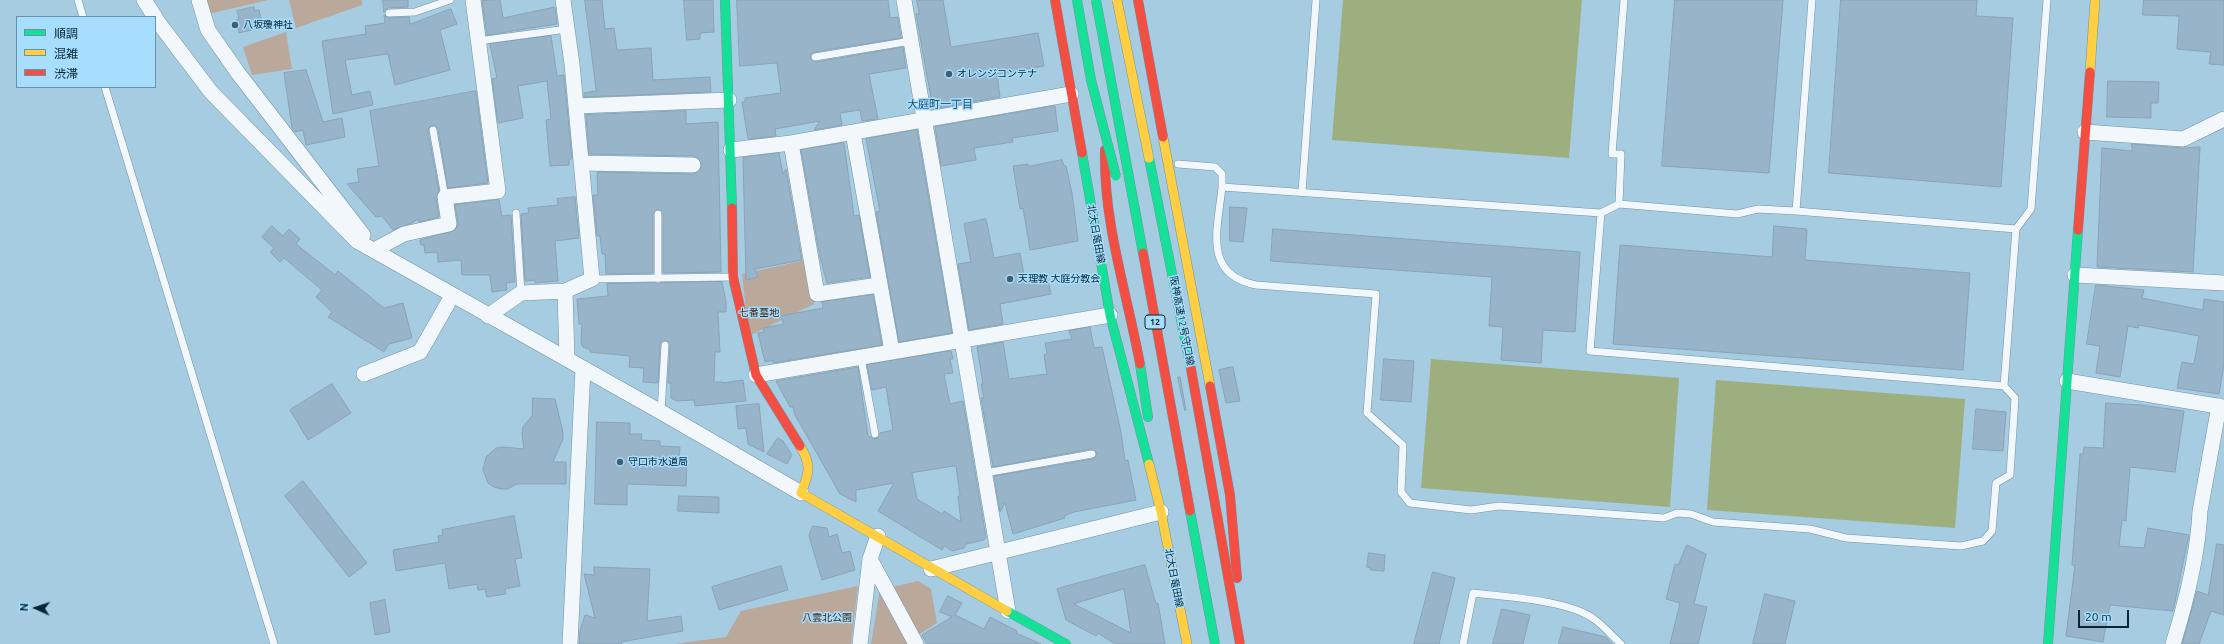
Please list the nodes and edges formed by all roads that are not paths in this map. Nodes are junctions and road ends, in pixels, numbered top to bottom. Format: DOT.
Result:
graph roads {
  1 [pos="78,0"];
  2 [pos="144,0"];
  3 [pos="199,0"];
  4 [pos="450,0"];
  5 [pos="473,0"];
  6 [pos="563,0"];
  7 [pos="725,0"];
  8 [pos="904,0"];
  9 [pos="1055,0"];
  10 [pos="1077,0"];
  11 [pos="1096,0"];
  12 [pos="1117,0"];
  13 [pos="1138,0"];
  14 [pos="1316,0"];
  15 [pos="1624,0"];
  16 [pos="1812,0"];
  17 [pos="2047,0"];
  18 [pos="2095,0"];
  19 [pos="1128,5"];
  20 [pos="389,13"];
  21 [pos="84,16"];
  22 [pos="154,16"];
  23 [pos="156,18"];
  24 [pos="567,29"];
  25 [pos="478,41"];
  26 [pos="911,41"];
  27 [pos="815,57"];
  28 [pos="106,88"];
  29 [pos="1071,94"];
  30 [pos="729,100"];
  31 [pos="576,106"];
  32 [pos="2224,119"];
  33 [pos="924,120"];
  34 [pos="433,130"];
  35 [pos="2085,132"];
  36 [pos="853,133"];
  37 [pos="791,143"];
  38 [pos="731,150"];
  39 [pos="581,163"];
  40 [pos="1178,164"];
  41 [pos="693,166"];
  42 [pos="1118,184"];
  43 [pos="1222,187"];
  44 [pos="1302,192"];
  45 [pos="445,197"];
  46 [pos="1619,204"];
  47 [pos="1124,205"];
  48 [pos="1796,211"];
  49 [pos="516,213"];
  50 [pos="1601,213"];
  51 [pos="658,214"];
  52 [pos="2016,229"];
  53 [pos="374,250"];
  54 [pos="2075,275"];
  55 [pos="733,277"];
  56 [pos="592,279"];
  57 [pos="658,279"];
  58 [pos="1148,280"];
  59 [pos="2224,282"];
  60 [pos="880,285"];
  61 [pos="565,291"];
  62 [pos="521,293"];
  63 [pos="452,296"];
  64 [pos="1110,315"];
  65 [pos="488,316"];
  66 [pos="961,341"];
  67 [pos="665,345"];
  68 [pos="892,351"];
  69 [pos="861,358"];
  70 [pos="567,359"];
  71 [pos="583,368"];
  72 [pos="364,374"];
  73 [pos="756,375"];
  74 [pos="2067,381"];
  75 [pos="2004,386"];
  76 [pos="2222,407"];
  77 [pos="661,412"];
  78 [pos="875,434"];
  79 [pos="1092,454"];
  80 [pos="985,473"];
  81 [pos="801,493"];
  82 [pos="1161,512"];
  83 [pos="878,536"];
  84 [pos="999,551"];
  85 [pos="870,559"];
  86 [pos="931,569"];
  87 [pos="1008,611"];
  88 [pos="274,644"];
  89 [pos="570,644"];
  90 [pos="860,644"];
  91 [pos="916,644"];
  92 [pos="1066,644"];
  93 [pos="1187,644"];
  94 [pos="1215,644"];
  95 [pos="1241,644"];
  96 [pos="1463,644"];
  97 [pos="1621,644"];
  98 [pos="2048,644"];
  99 [pos="2173,644"];
  1 -- 21 [label="lane"];
  2 -- 22 [label="street"];
  3 -- 53 [label="street"];
  4 -- 20 [label="lane"];
  5 -- 25 [label="street"];
  6 -- 24 [label="street"];
  7 -- 30 [label="main road"];
  8 -- 26 [label="street"];
  9 -- 29 [label="main road, 北大日竜田線"];
  10 -- 42 [label="main road, bridge"];
  11 -- 58 [label="main road, 12, bridge"];
  12 -- 95 [label="main road, 阪神高速12号守口線, bridge"];
  13 -- 95 [label="main road, bridge"];
  14 -- 44 [label="lane"];
  15 -- 46 [label="lane"];
  16 -- 48 [label="lane"];
  17 -- 52 [label="lane"];
  18 -- 35 [label="main road"];
  19 -- 82 [label="main road, 北大日竜田線"];
  23 -- 53 [label="street"];
  24 -- 25 [label="lane"];
  24 -- 31 [label="street"];
  25 -- 45 [label="street"];
  26 -- 27 [label="lane"];
  26 -- 33 [label="street"];
  28 -- 88 [label="lane"];
  29 -- 33 [label="street"];
  29 -- 64 [label="main road, 北大日竜田線"];
  30 -- 31 [label="street"];
  30 -- 38 [label="main road"];
  31 -- 39 [label="street"];
  32 -- 35 [label="street"];
  33 -- 36 [label="street"];
  33 -- 66 [label="street"];
  34 -- 45 [label="lane"];
  35 -- 54 [label="main road"];
  36 -- 37 [label="street"];
  36 -- 60 [label="street"];
  37 -- 38 [label="street"];
  37 -- 60 [label="street"];
  38 -- 55 [label="main road"];
  39 -- 41 [label="street"];
  39 -- 56 [label="street"];
  40 -- 43 [label="lane"];
  43 -- 44 [label="lane"];
  43 -- 75 [label="lane"];
  44 -- 50 [label="lane"];
  45 -- 53 [label="street"];
  46 -- 48 [label="lane"];
  46 -- 50 [label="lane"];
  47 -- 58 [label="main road, bridge"];
  48 -- 52 [label="lane"];
  49 -- 62 [label="lane"];
  50 -- 75 [label="lane"];
  51 -- 57 [label="lane"];
  52 -- 75 [label="lane"];
  53 -- 63 [label="street"];
  54 -- 59 [label="street"];
  54 -- 74 [label="main road"];
  55 -- 57 [label="lane"];
  55 -- 73 [label="main road"];
  56 -- 57 [label="lane"];
  56 -- 61 [label="street"];
  58 -- 94 [label="main road, 12, bridge"];
  60 -- 68 [label="street"];
  61 -- 62 [label="street"];
  61 -- 70 [label="street"];
  62 -- 65 [label="street"];
  63 -- 65 [label="street"];
  63 -- 72 [label="street"];
  64 -- 66 [label="street"];
  64 -- 82 [label="main road, 北大日竜田線"];
  65 -- 70 [label="street"];
  66 -- 68 [label="street"];
  66 -- 80 [label="street"];
  67 -- 77 [label="lane"];
  68 -- 69 [label="street"];
  69 -- 73 [label="street"];
  69 -- 78 [label="lane"];
  70 -- 71 [label="street"];
  71 -- 77 [label="street"];
  71 -- 89 [label="street"];
  73 -- 81 [label="main road"];
  74 -- 76 [label="street"];
  74 -- 98 [label="main road"];
  76 -- 99 [label="street"];
  77 -- 81 [label="street"];
  79 -- 80 [label="lane"];
  80 -- 84 [label="street"];
  81 -- 83 [label="main road"];
  82 -- 84 [label="street"];
  82 -- 93 [label="main road, 北大日竜田線"];
  83 -- 85 [label="street"];
  83 -- 86 [label="main road"];
  84 -- 86 [label="street"];
  84 -- 87 [label="street"];
  85 -- 90 [label="street"];
  85 -- 91 [label="street"];
  86 -- 87 [label="main road"];
  87 -- 92 [label="main road"];
  96 -- 97 [label="lane"];
}
